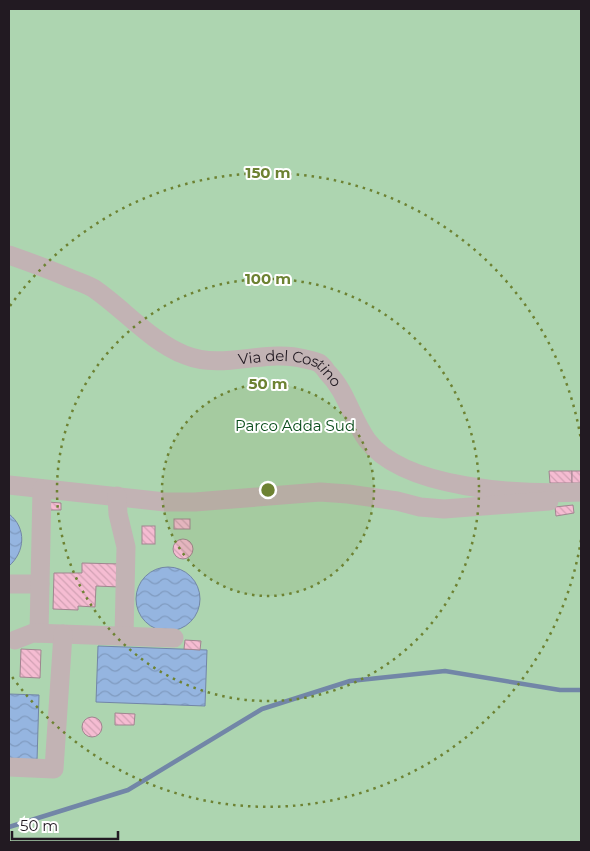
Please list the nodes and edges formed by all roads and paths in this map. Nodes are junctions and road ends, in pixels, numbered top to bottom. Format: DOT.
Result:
graph roads {
  1 [pos="9,255"];
  2 [pos="9,485"];
  3 [pos="42,489"];
  4 [pos="580,492"];
  5 [pos="117,496"];
  6 [pos="9,584"];
  7 [pos="40,584"];
  8 [pos="39,633"];
  9 [pos="63,634"];
  10 [pos="124,636"];
  11 [pos="174,638"];
  12 [pos="15,640"];
  13 [pos="9,767"];
  1 -- 4 [label="street, Via del Costino"];
  2 -- 3 [label="street"];
  3 -- 5 [label="street"];
  3 -- 7 [label="street"];
  4 -- 5 [label="street"];
  5 -- 10 [label="street"];
  6 -- 7 [label="street"];
  7 -- 8 [label="street"];
  8 -- 9 [label="street"];
  8 -- 12 [label="street"];
  9 -- 10 [label="street"];
  9 -- 13 [label="street"];
  10 -- 11 [label="street"];
}
